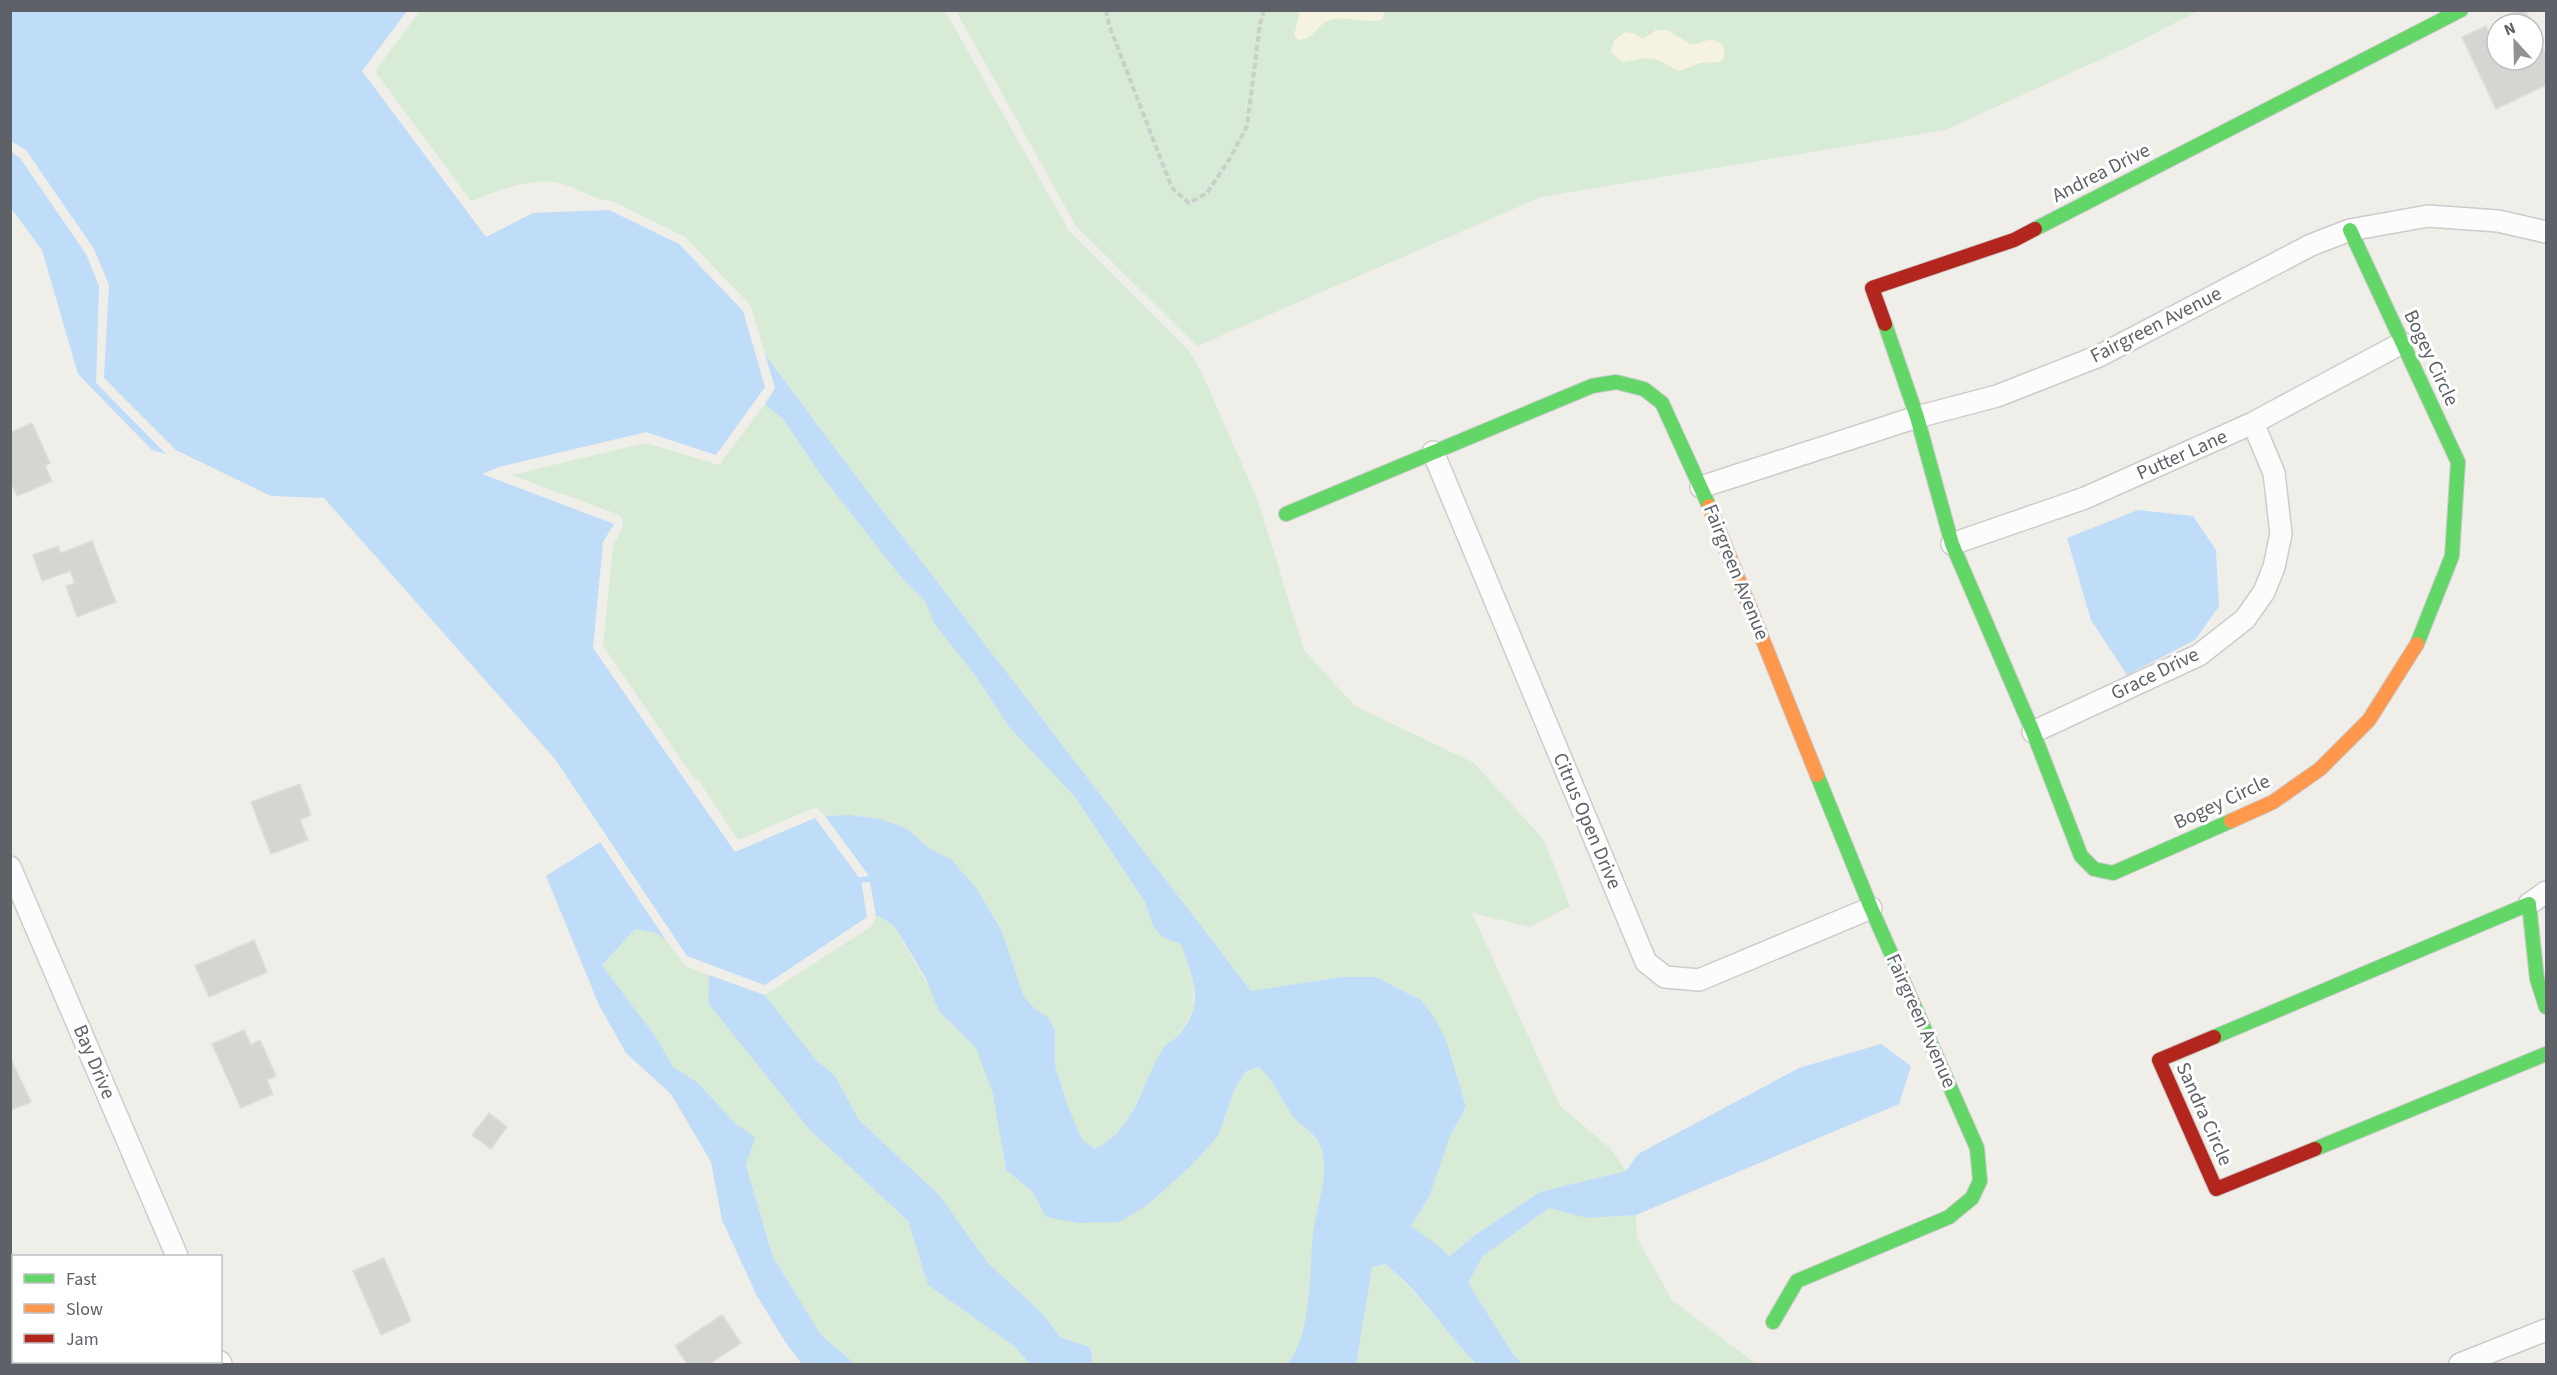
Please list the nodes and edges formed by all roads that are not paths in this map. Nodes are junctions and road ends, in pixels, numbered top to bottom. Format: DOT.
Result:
graph roads {
  1 [pos="2461,10"];
  2 [pos="2350,230"];
  3 [pos="2547,232"];
  4 [pos="2402,343"];
  5 [pos="1917,417"];
  6 [pos="2253,423"];
  7 [pos="1433,453"];
  8 [pos="1701,487"];
  9 [pos="1286,514"];
  10 [pos="1952,544"];
  11 [pos="2033,732"];
  12 [pos="10,867"];
  13 [pos="2538,898"];
  14 [pos="1871,908"];
  15 [pos="2547,1007"];
  16 [pos="2547,1053"];
  17 [pos="176,1255"];
  18 [pos="1773,1322"];
  19 [pos="2547,1330"];
  20 [pos="2460,1365"];
  1 -- 5 [label="street, Andrea Drive"];
  2 -- 3 [label="street, Fairgreen Avenue"];
  2 -- 4 [label="street, Bogey Circle"];
  2 -- 5 [label="street, Fairgreen Avenue"];
  4 -- 6 [label="street, Putter Lane"];
  4 -- 11 [label="street, Bogey Circle"];
  5 -- 8 [label="street, Fairgreen Avenue"];
  5 -- 10 [label="street, Bogey Circle"];
  6 -- 10 [label="street, Putter Lane"];
  6 -- 11 [label="street, Grace Drive"];
  7 -- 8 [label="street"];
  7 -- 9 [label="street"];
  7 -- 14 [label="street, Citrus Open Drive"];
  8 -- 14 [label="street, Fairgreen Avenue"];
  10 -- 11 [label="street, Bogey Circle"];
  12 -- 17 [label="street, Bay Drive"];
  13 -- 15 [label="street, Sandra Circle"];
  13 -- 16 [label="street, Sandra Circle"];
  14 -- 18 [label="street, Fairgreen Avenue"];
  19 -- 20 [label="street"];
}
